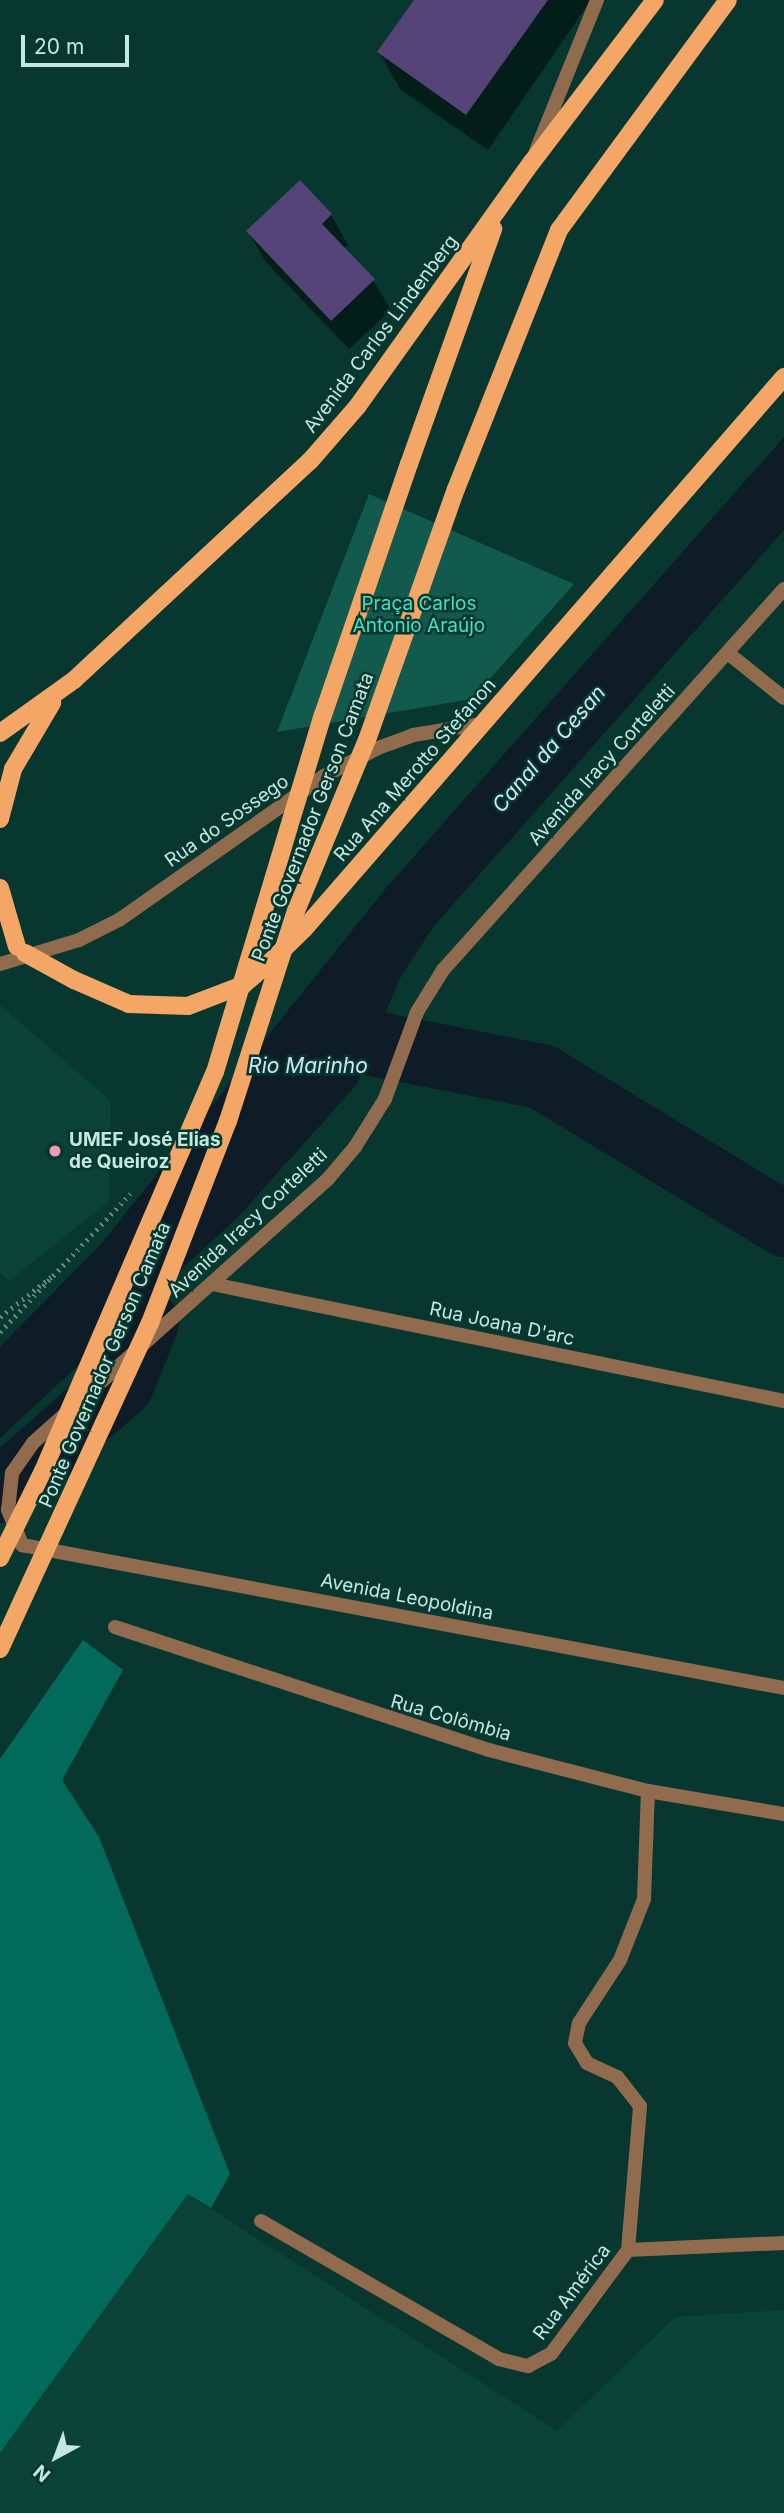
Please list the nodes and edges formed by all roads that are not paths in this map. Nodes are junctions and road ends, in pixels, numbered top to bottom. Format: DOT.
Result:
graph roads {
  1 [pos="597,0"];
  2 [pos="655,0"];
  3 [pos="728,0"];
  4 [pos="532,162"];
  5 [pos="784,377"];
  6 [pos="784,589"];
  7 [pos="729,654"];
  8 [pos="74,680"];
  9 [pos="784,698"];
  10 [pos="482,724"];
  11 [pos="0,733"];
  12 [pos="0,819"];
  13 [pos="0,888"];
  14 [pos="14,947"];
  15 [pos="0,964"];
  16 [pos="212,1284"];
  17 [pos="784,1401"];
  18 [pos="22,1545"];
  19 [pos="0,1558"];
  20 [pos="115,1627"];
  21 [pos="0,1649"];
  22 [pos="784,1688"];
  23 [pos="648,1791"];
  24 [pos="784,1814"];
  25 [pos="261,2221"];
  26 [pos="784,2243"];
  27 [pos="628,2250"];
  1 -- 4 [label="street"];
  2 -- 4 [label="main road, Avenida Carlos Lindenberg"];
  3 -- 21 [label="main road, Ponte Governador Gerson Camata, bridge"];
  4 -- 8 [label="main road, Avenida Carlos Lindenberg"];
  4 -- 19 [label="main road, Ponte Governador Gerson Camata, bridge"];
  5 -- 10 [label="main road, Rua Ana Merotto Stefanon"];
  6 -- 7 [label="street, Avenida Iracy Corteletti"];
  7 -- 9 [label="street"];
  7 -- 16 [label="street, Avenida Iracy Corteletti"];
  8 -- 11 [label="main road, Avenida Carlos Lindenberg"];
  8 -- 12 [label="main road"];
  10 -- 14 [label="main road, Rua Ana Merotto Stefanon, bridge"];
  10 -- 15 [label="street, Rua do Sossego"];
  13 -- 14 [label="main road"];
  16 -- 17 [label="street, Rua Joana D'arc"];
  16 -- 18 [label="street, Avenida Iracy Corteletti"];
  18 -- 22 [label="street, Avenida Leopoldina"];
  20 -- 23 [label="street, Rua Colômbia"];
  23 -- 24 [label="street, Rua Colômbia"];
  23 -- 27 [label="street"];
  25 -- 27 [label="street, Rua América"];
  26 -- 27 [label="street, Rua América"];
}
